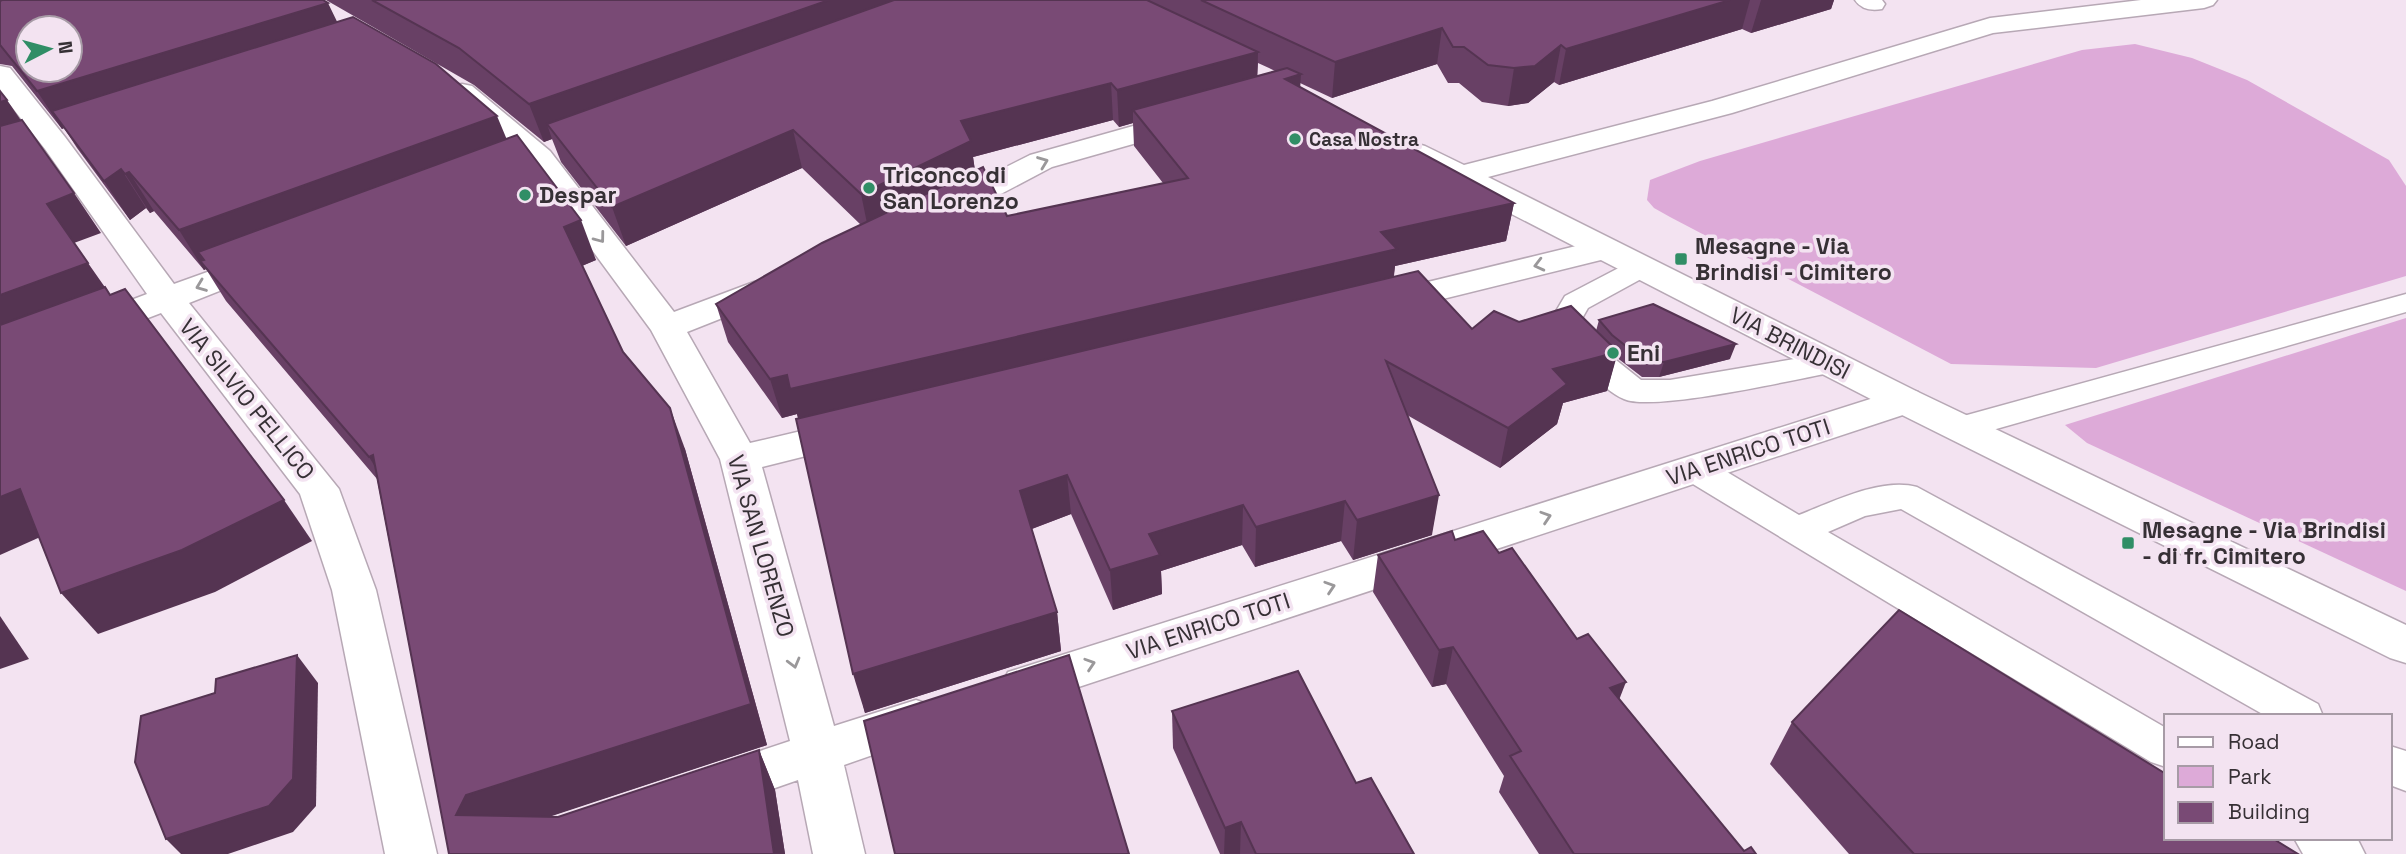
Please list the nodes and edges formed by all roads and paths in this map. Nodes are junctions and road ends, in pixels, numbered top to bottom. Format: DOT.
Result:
graph roads {
  1 [pos="2204,0"];
  2 [pos="0,74"];
  3 [pos="429,74"];
  4 [pos="1209,113"];
  5 [pos="1387,139"];
  6 [pos="554,152"];
  7 [pos="501,172"];
  8 [pos="1462,175"];
  9 [pos="925,220"];
  10 [pos="1605,249"];
  11 [pos="295,250"];
  12 [pos="1642,267"];
  13 [pos="793,278"];
  14 [pos="167,298"];
  15 [pos="2406,303"];
  16 [pos="1348,311"];
  17 [pos="667,327"];
  18 [pos="0,363"];
  19 [pos="1830,363"];
  20 [pos="1905,401"];
  21 [pos="889,423"];
  22 [pos="1961,428"];
  23 [pos="740,459"];
  24 [pos="1695,469"];
  25 [pos="1797,531"];
  26 [pos="2406,645"];
  27 [pos="2299,714"];
  28 [pos="2164,749"];
  29 [pos="817,752"];
  30 [pos="685,796"];
  31 [pos="2319,840"];
  32 [pos="411,854"];
  33 [pos="839,854"];
  34 [pos="2343,854"];
  1 -- 8 [label="street"];
  2 -- 14 [label="street, VIA SILVIO PELLICO"];
  3 -- 6 [label="street, VIA SAN LORENZO"];
  9 -- 4 [label="street, one-way"];
  5 -- 8 [label="street, VIA BRINDISI"];
  6 -- 7 [label="street"];
  6 -- 17 [label="street, VIA SAN LORENZO, one-way"];
  8 -- 10 [label="street, VIA BRINDISI"];
  10 -- 12 [label="street, VIA BRINDISI"];
  10 -- 16 [label="street, one-way"];
  11 -- 14 [label="street, one-way"];
  12 -- 19 [label="street, VIA BRINDISI"];
  12 -- 19 [label="lane"];
  13 -- 17 [label="street"];
  14 -- 18 [label="street"];
  14 -- 32 [label="street, VIA SILVIO PELLICO"];
  15 -- 22 [label="lane"];
  17 -- 23 [label="street, VIA SAN LORENZO"];
  19 -- 20 [label="street, VIA BRINDISI"];
  20 -- 22 [label="street, VIA BRINDISI"];
  20 -- 24 [label="street, VIA ENRICO TOTI"];
  21 -- 23 [label="street"];
  22 -- 26 [label="street, VIA BRINDISI"];
  23 -- 29 [label="street, VIA SAN LORENZO, one-way"];
  24 -- 25 [label="lane"];
  29 -- 24 [label="street, VIA ENRICO TOTI, one-way"];
  25 -- 27 [label="lane"];
  25 -- 28 [label="lane"];
  29 -- 30 [label="street, VIA ENRICO TOTI"];
  29 -- 33 [label="street, VIA SAN LORENZO"];
  31 -- 34 [label="lane"];
}
